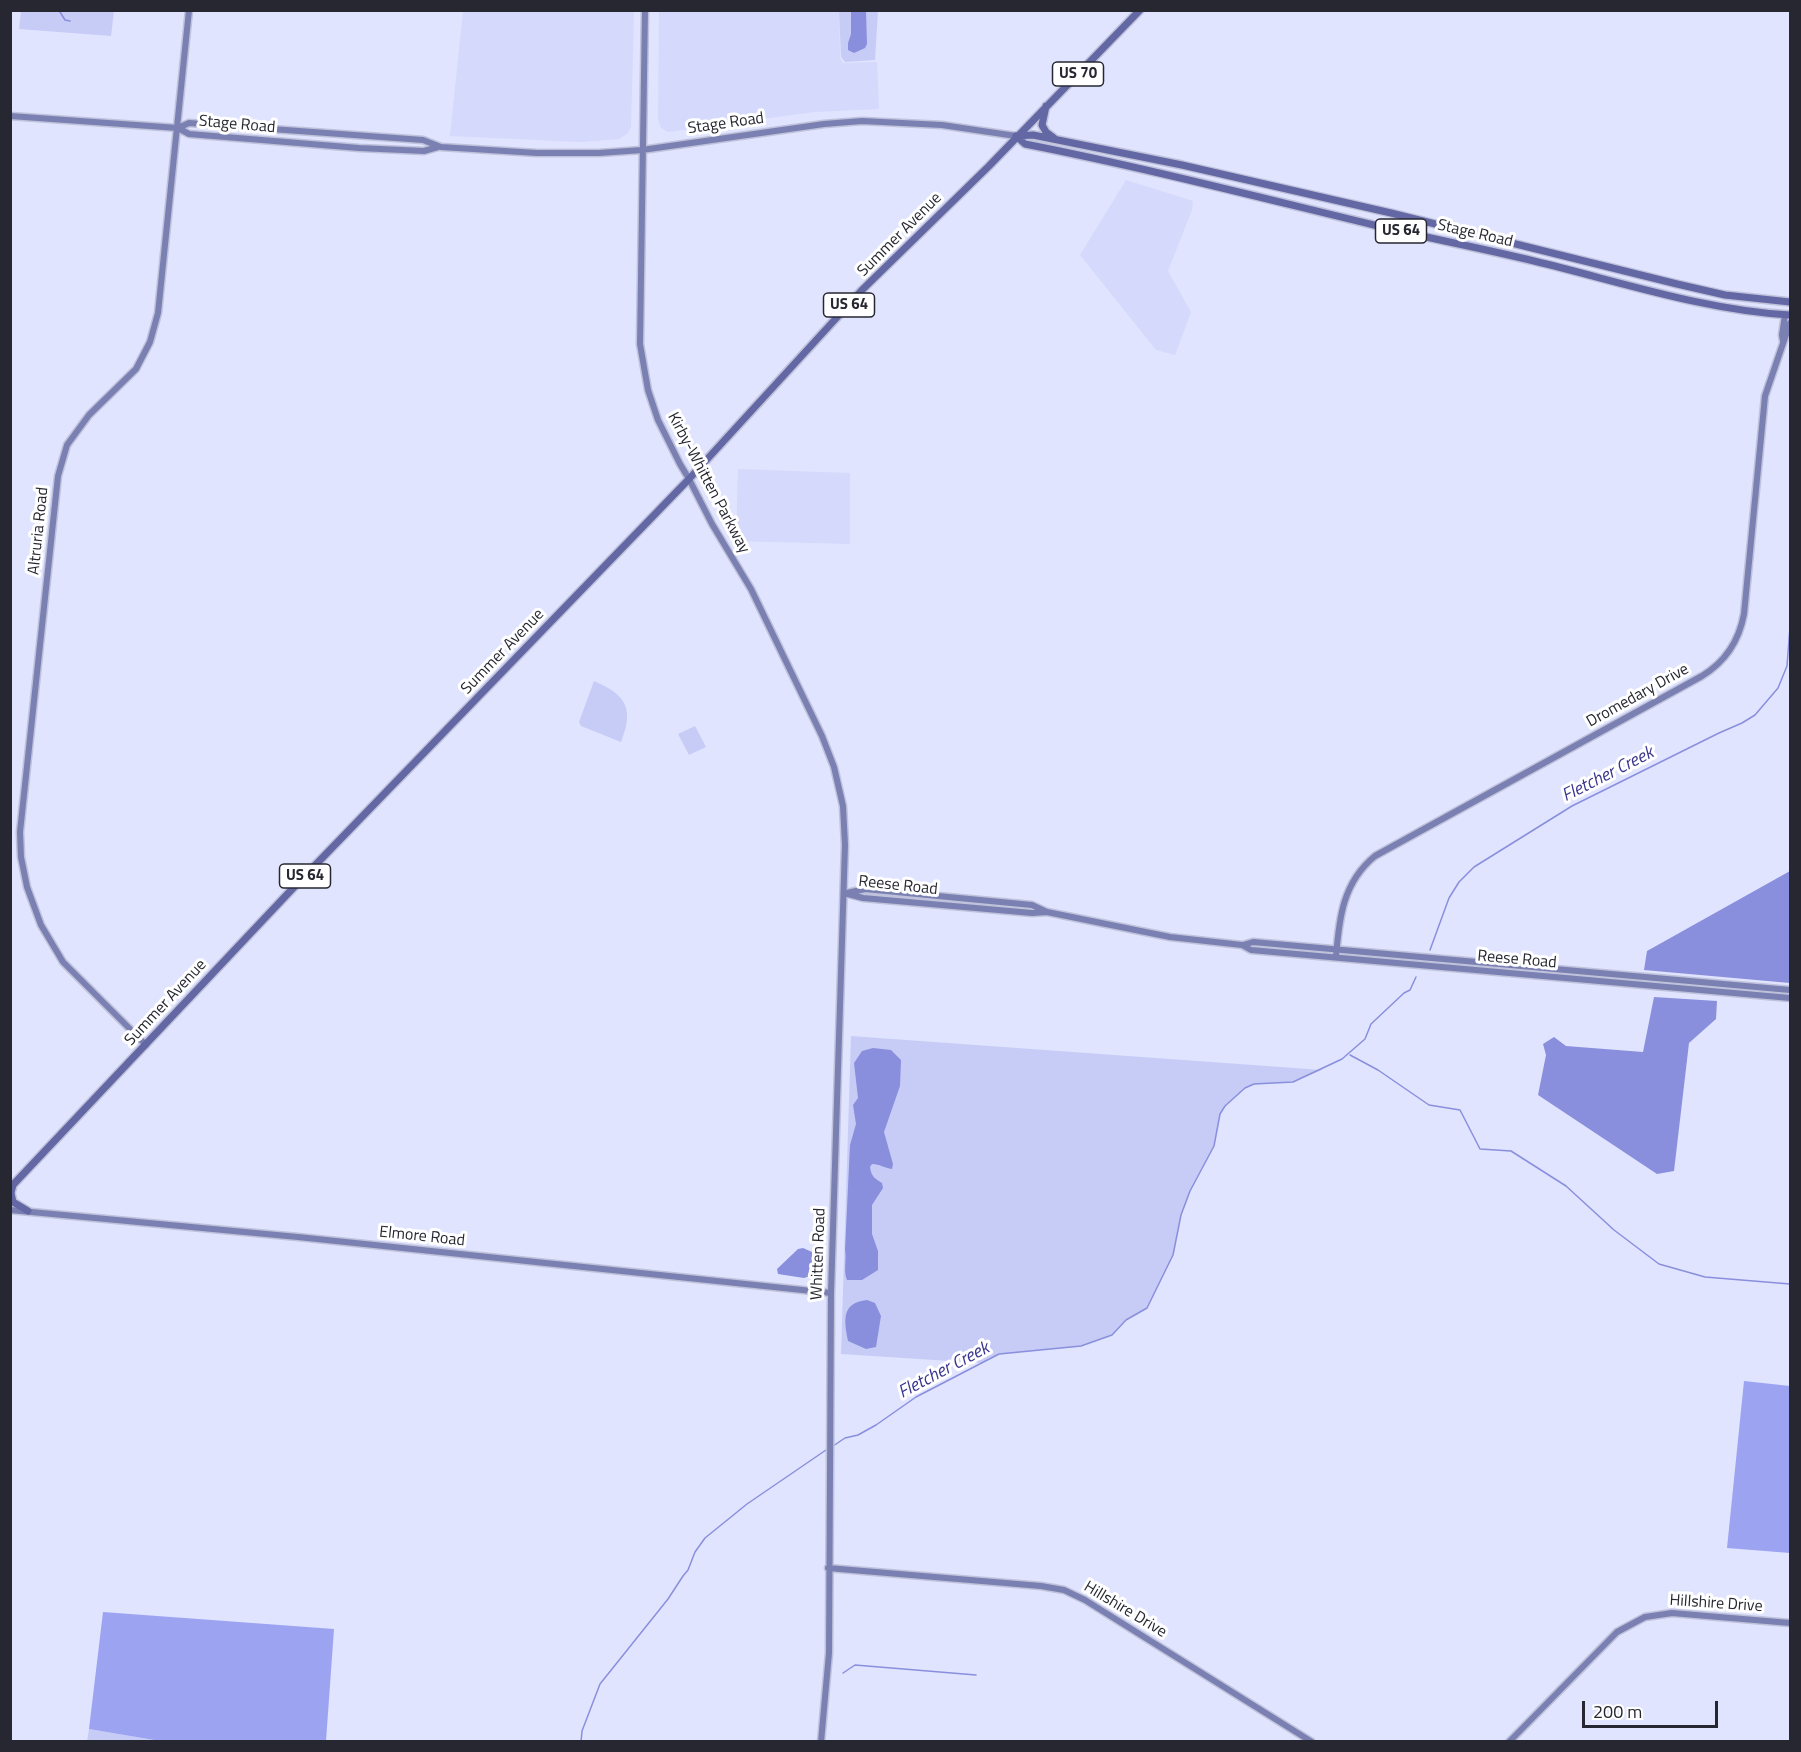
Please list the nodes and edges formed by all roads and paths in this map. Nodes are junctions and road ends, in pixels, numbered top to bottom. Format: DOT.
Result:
graph roads {
  1 [pos="189,10"];
  2 [pos="645,10"];
  3 [pos="1140,10"];
  4 [pos="1046,106"];
  5 [pos="10,116"];
  6 [pos="178,128"];
  7 [pos="274,130"];
  8 [pos="1016,136"];
  9 [pos="1056,140"];
  10 [pos="273,141"];
  11 [pos="439,147"];
  12 [pos="642,150"];
  13 [pos="1146,158"];
  14 [pos="1120,165"];
  15 [pos="1790,302"];
  16 [pos="1750,312"];
  17 [pos="1789,314"];
  18 [pos="1791,323"];
  19 [pos="1784,341"];
  20 [pos="689,479"];
  21 [pos="834,767"];
  22 [pos="844,893"];
  23 [pos="1336,953"];
  24 [pos="1791,990"];
  25 [pos="1791,998"];
  26 [pos="146,1045"];
  27 [pos="12,1187"];
  28 [pos="10,1210"];
  29 [pos="28,1211"];
  30 [pos="831,1293"];
  31 [pos="828,1568"];
  32 [pos="1791,1623"];
  33 [pos="821,1742"];
  34 [pos="1312,1742"];
  35 [pos="1509,1742"];
  1 -- 6 [label="main road, Altruria Road"];
  2 -- 12 [label="main road, Kirby-Whitten Parkway"];
  3 -- 4 [label="main road, US 70"];
  4 -- 8 [label="main road, US 70"];
  4 -- 9 [label="main road"];
  5 -- 6 [label="main road, Stage Road"];
  6 -- 7 [label="main road, Stage Road"];
  6 -- 10 [label="main road, Stage Road"];
  6 -- 26 [label="main road, Altruria Road"];
  7 -- 10 [label="main road"];
  7 -- 11 [label="main road, Stage Road"];
  8 -- 9 [label="main road, Stage Road / US 64"];
  8 -- 12 [label="main road, Stage Road"];
  8 -- 14 [label="main road, Stage Road / US 64"];
  8 -- 20 [label="main road, Summer Avenue / US 64"];
  9 -- 13 [label="main road, Stage Road / US 64"];
  10 -- 11 [label="main road, Stage Road"];
  11 -- 12 [label="main road, Stage Road"];
  12 -- 20 [label="main road, Kirby-Whitten Parkway"];
  13 -- 14 [label="main road"];
  13 -- 15 [label="main road, Stage Road / US 64"];
  14 -- 16 [label="main road, Stage Road / US 64"];
  15 -- 16 [label="main road"];
  16 -- 17 [label="main road, Stage Road / US 64"];
  17 -- 19 [label="main road, Dromedary Drive"];
  18 -- 19 [label="main road, Dromedary Drive"];
  19 -- 23 [label="main road, Dromedary Drive"];
  20 -- 21 [label="main road, Kirby-Whitten Parkway"];
  20 -- 26 [label="main road, Summer Avenue / US 64"];
  21 -- 22 [label="main road, Whitten Road"];
  22 -- 23 [label="main road, Reese Road"];
  22 -- 30 [label="main road, Whitten Road"];
  23 -- 24 [label="main road, Reese Road"];
  23 -- 25 [label="main road, Reese Road"];
  26 -- 27 [label="main road, Summer Avenue / US 64"];
  27 -- 29 [label="main road"];
  28 -- 29 [label="main road, Elmore Road"];
  29 -- 30 [label="main road, Elmore Road"];
  30 -- 31 [label="main road, Whitten Road"];
  31 -- 33 [label="main road, Whitten Road"];
  31 -- 34 [label="main road, Hillshire Drive"];
  32 -- 35 [label="main road, Hillshire Drive"];
}
